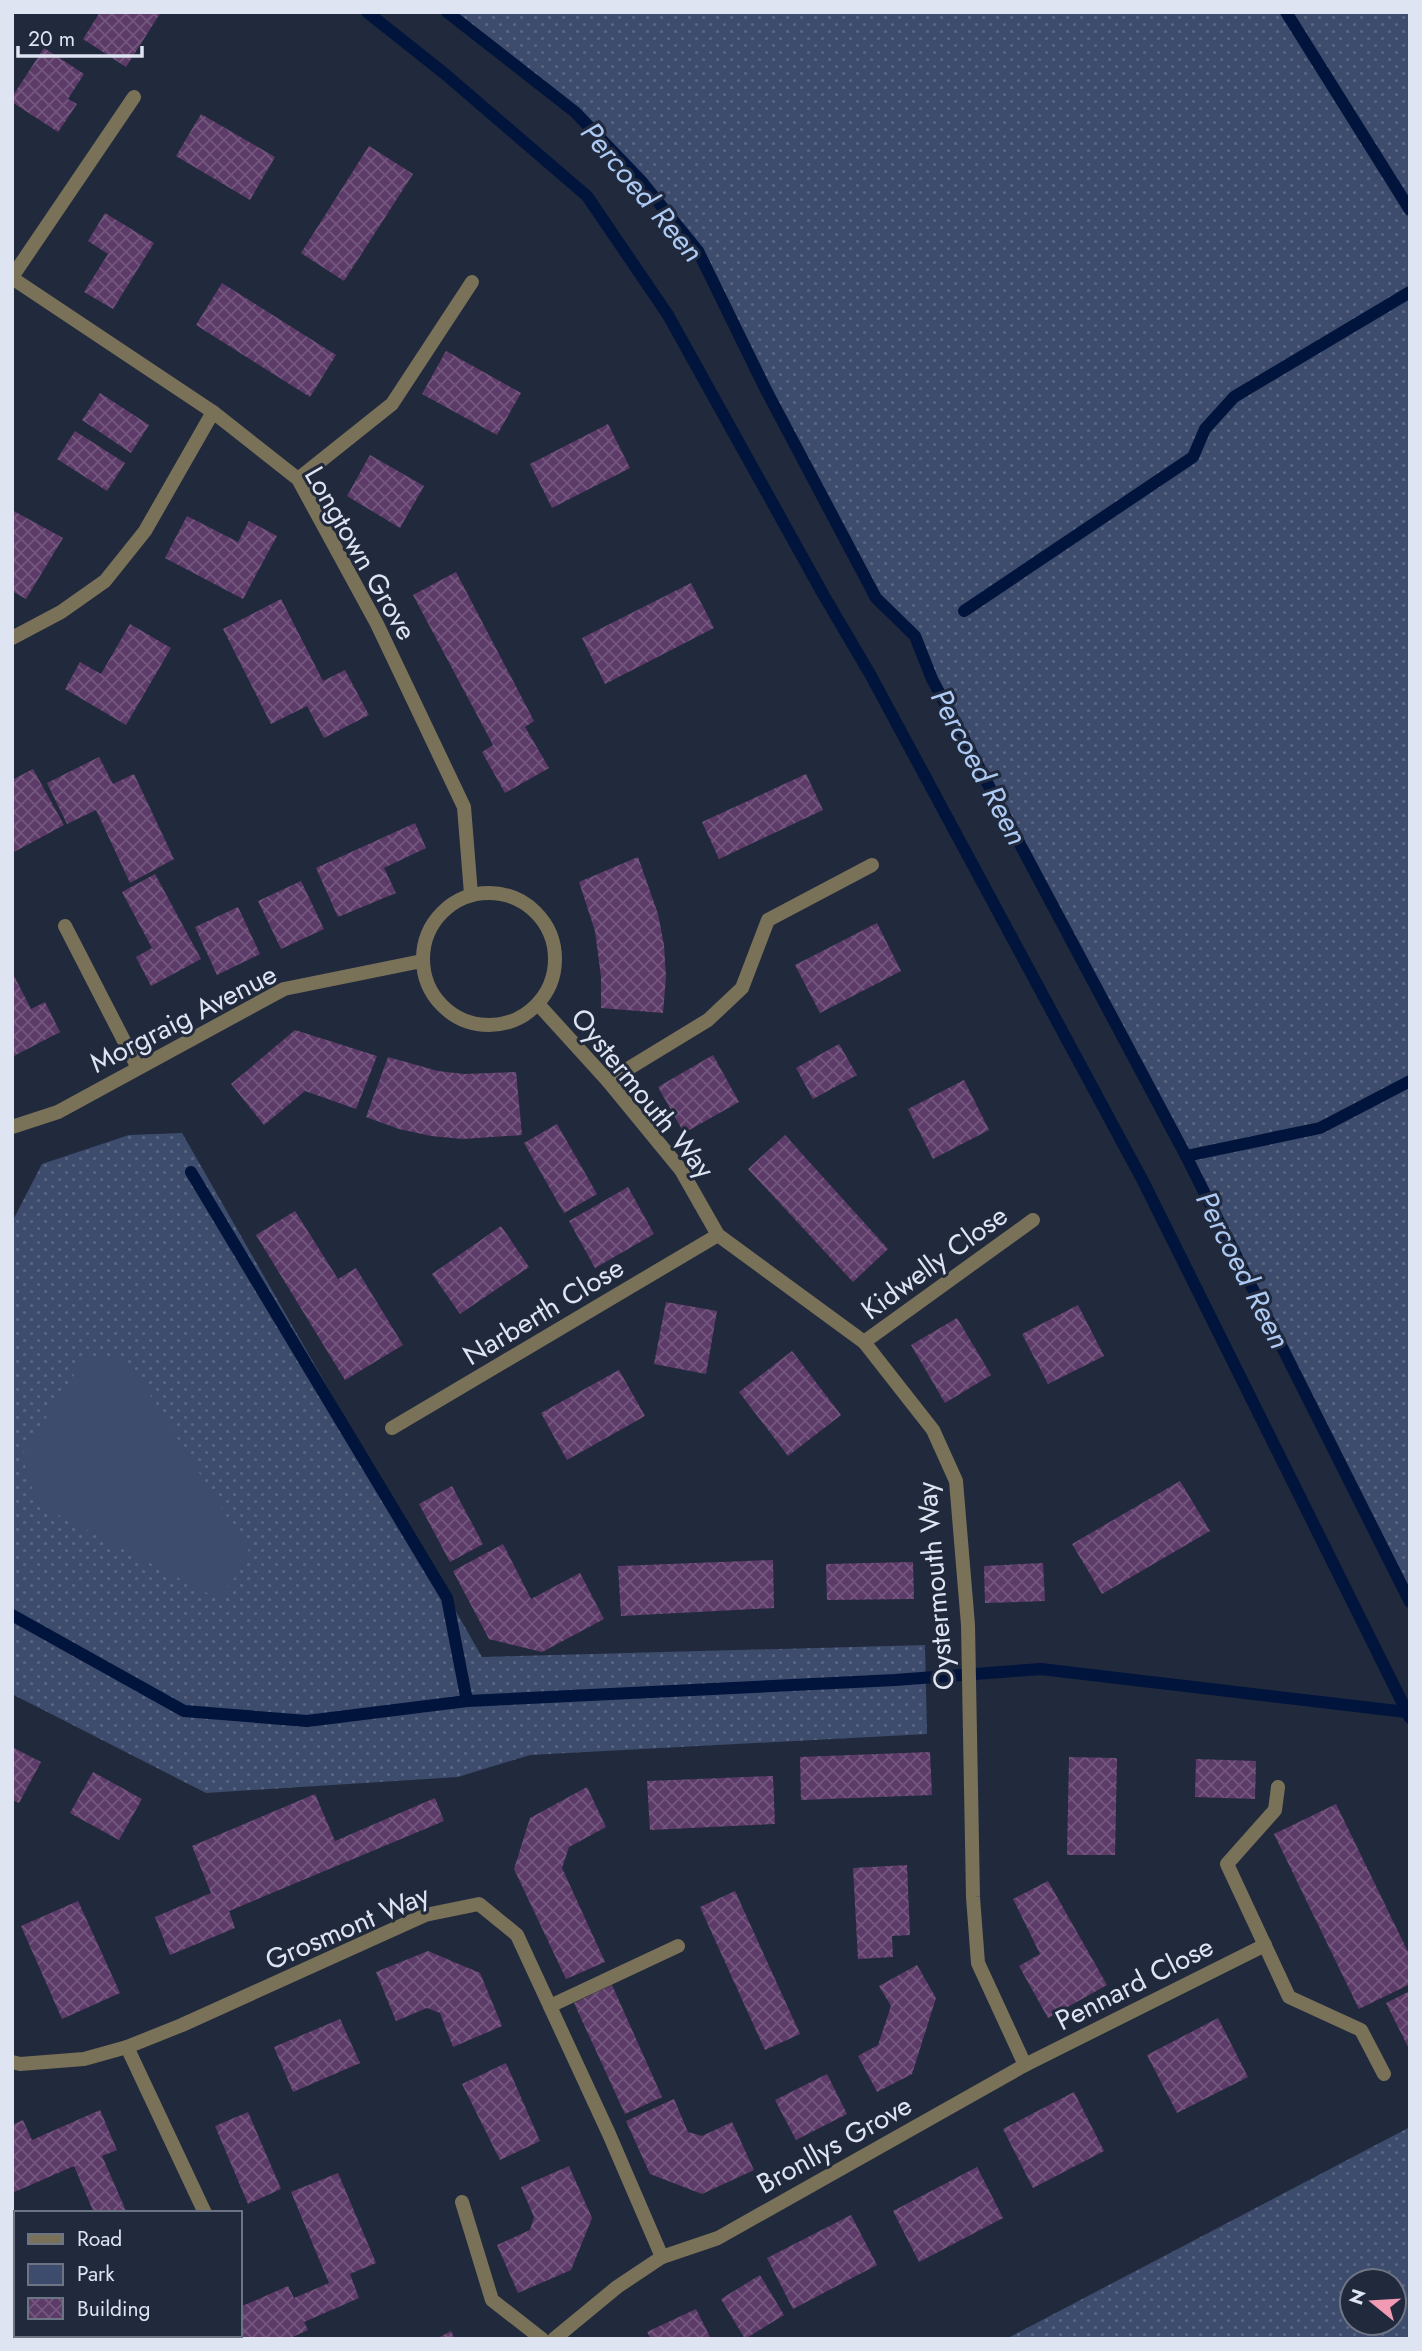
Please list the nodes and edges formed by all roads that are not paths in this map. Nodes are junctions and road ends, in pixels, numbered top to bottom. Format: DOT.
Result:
graph roads {
  1 [pos="134,97"];
  2 [pos="12,277"];
  3 [pos="472,282"];
  4 [pos="214,412"];
  5 [pos="298,479"];
  6 [pos="12,638"];
  7 [pos="872,865"];
  8 [pos="471,894"];
  9 [pos="65,926"];
  10 [pos="422,961"];
  11 [pos="538,1004"];
  12 [pos="138,1068"];
  13 [pos="608,1081"];
  14 [pos="12,1127"];
  15 [pos="1033,1220"];
  16 [pos="718,1235"];
  17 [pos="864,1342"];
  18 [pos="392,1428"];
  19 [pos="1278,1787"];
  20 [pos="678,1945"];
  21 [pos="1265,1945"];
  22 [pos="550,2006"];
  23 [pos="127,2047"];
  24 [pos="12,2062"];
  25 [pos="1025,2065"];
  26 [pos="1384,2074"];
  27 [pos="462,2202"];
  28 [pos="204,2211"];
  29 [pos="662,2257"];
  30 [pos="542,2339"];
  31 [pos="554,2339"];
  1 -- 2 [label="street"];
  2 -- 4 [label="street, Longtown Grove"];
  3 -- 5 [label="street"];
  4 -- 5 [label="street, Longtown Grove"];
  4 -- 6 [label="street"];
  5 -- 8 [label="street, Longtown Grove"];
  7 -- 13 [label="street"];
  8 -- 10 [label="street"];
  8 -- 11 [label="street"];
  9 -- 12 [label="street"];
  10 -- 11 [label="street"];
  10 -- 12 [label="street, Morgraig Avenue"];
  11 -- 13 [label="street, Oystermouth Way"];
  12 -- 14 [label="street, Morgraig Avenue"];
  13 -- 16 [label="street, Oystermouth Way"];
  15 -- 17 [label="street, Kidwelly Close"];
  16 -- 17 [label="street, Oystermouth Way"];
  16 -- 18 [label="street, Narberth Close"];
  17 -- 25 [label="street, Oystermouth Way"];
  19 -- 21 [label="street"];
  20 -- 22 [label="street"];
  21 -- 25 [label="street, Pennard Close"];
  21 -- 26 [label="street"];
  22 -- 23 [label="street, Grosmont Way"];
  22 -- 29 [label="street, Grosmont Way"];
  23 -- 24 [label="street, Grosmont Way"];
  23 -- 28 [label="street"];
  25 -- 29 [label="street, Bronllys Grove"];
  27 -- 30 [label="street"];
  29 -- 31 [label="street, Bronllys Grove"];
}
